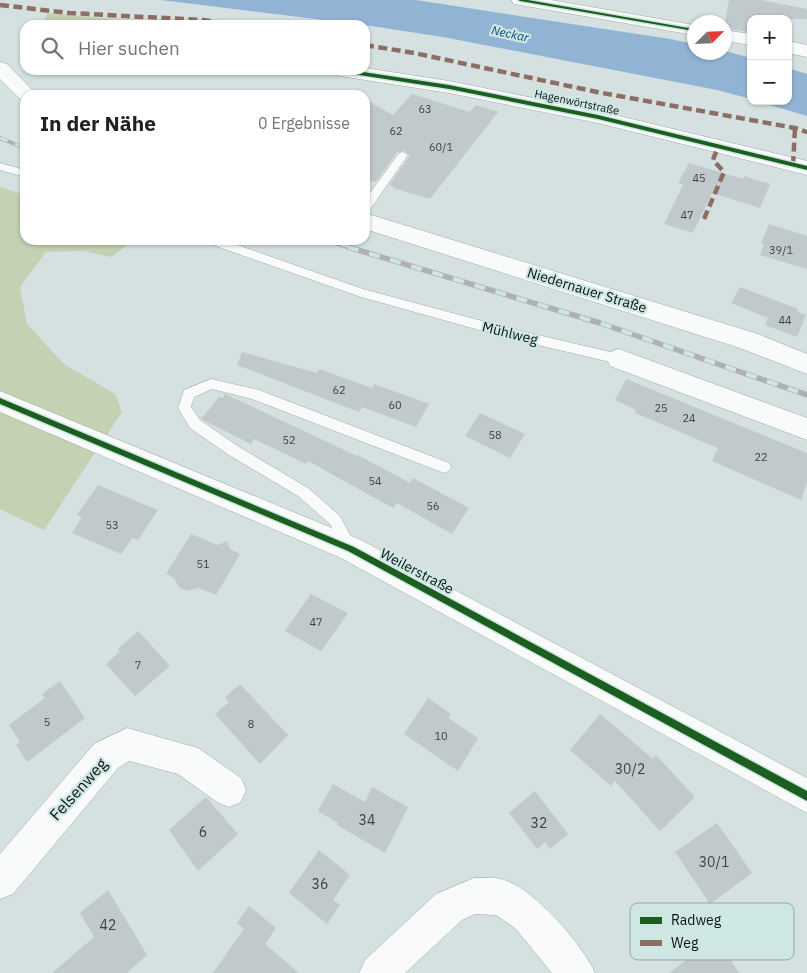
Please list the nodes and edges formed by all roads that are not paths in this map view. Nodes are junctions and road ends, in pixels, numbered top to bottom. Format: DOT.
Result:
graph roads {
  1 [pos="520,0"];
  2 [pos="687,29"];
  3 [pos="732,36"];
  4 [pos="747,39"];
  5 [pos="792,48"];
  6 [pos="807,51"];
  7 [pos="0,68"];
  8 [pos="370,75"];
  9 [pos="22,90"];
  10 [pos="402,154"];
  11 [pos="0,166"];
  12 [pos="807,168"];
  13 [pos="20,172"];
  14 [pos="370,201"];
  15 [pos="370,223"];
  16 [pos="226,245"];
  17 [pos="619,359"];
  18 [pos="807,364"];
  19 [pos="0,401"];
  20 [pos="807,430"];
  21 [pos="444,467"];
  22 [pos="351,549"];
  23 [pos="229,790"];
  24 [pos="807,796"];
  25 [pos="0,880"];
  26 [pos="378,973"];
  27 [pos="576,973"];
  1 -- 2 [label="street"];
  3 -- 4 [label="street"];
  5 -- 6 [label="street"];
  7 -- 9 [label="street"];
  8 -- 12 [label="street, Hagenwörtstraße"];
  10 -- 14 [label="lane"];
  11 -- 13 [label="lane"];
  15 -- 18 [label="street, Niedernauer Straße"];
  16 -- 17 [label="lane, Mühlweg"];
  17 -- 20 [label="street, Mühlweg"];
  19 -- 22 [label="street, Weilerstraße"];
  21 -- 22 [label="lane"];
  22 -- 24 [label="street, Weilerstraße"];
  23 -- 25 [label="street, Felsenweg"];
  26 -- 27 [label="street"];
}
